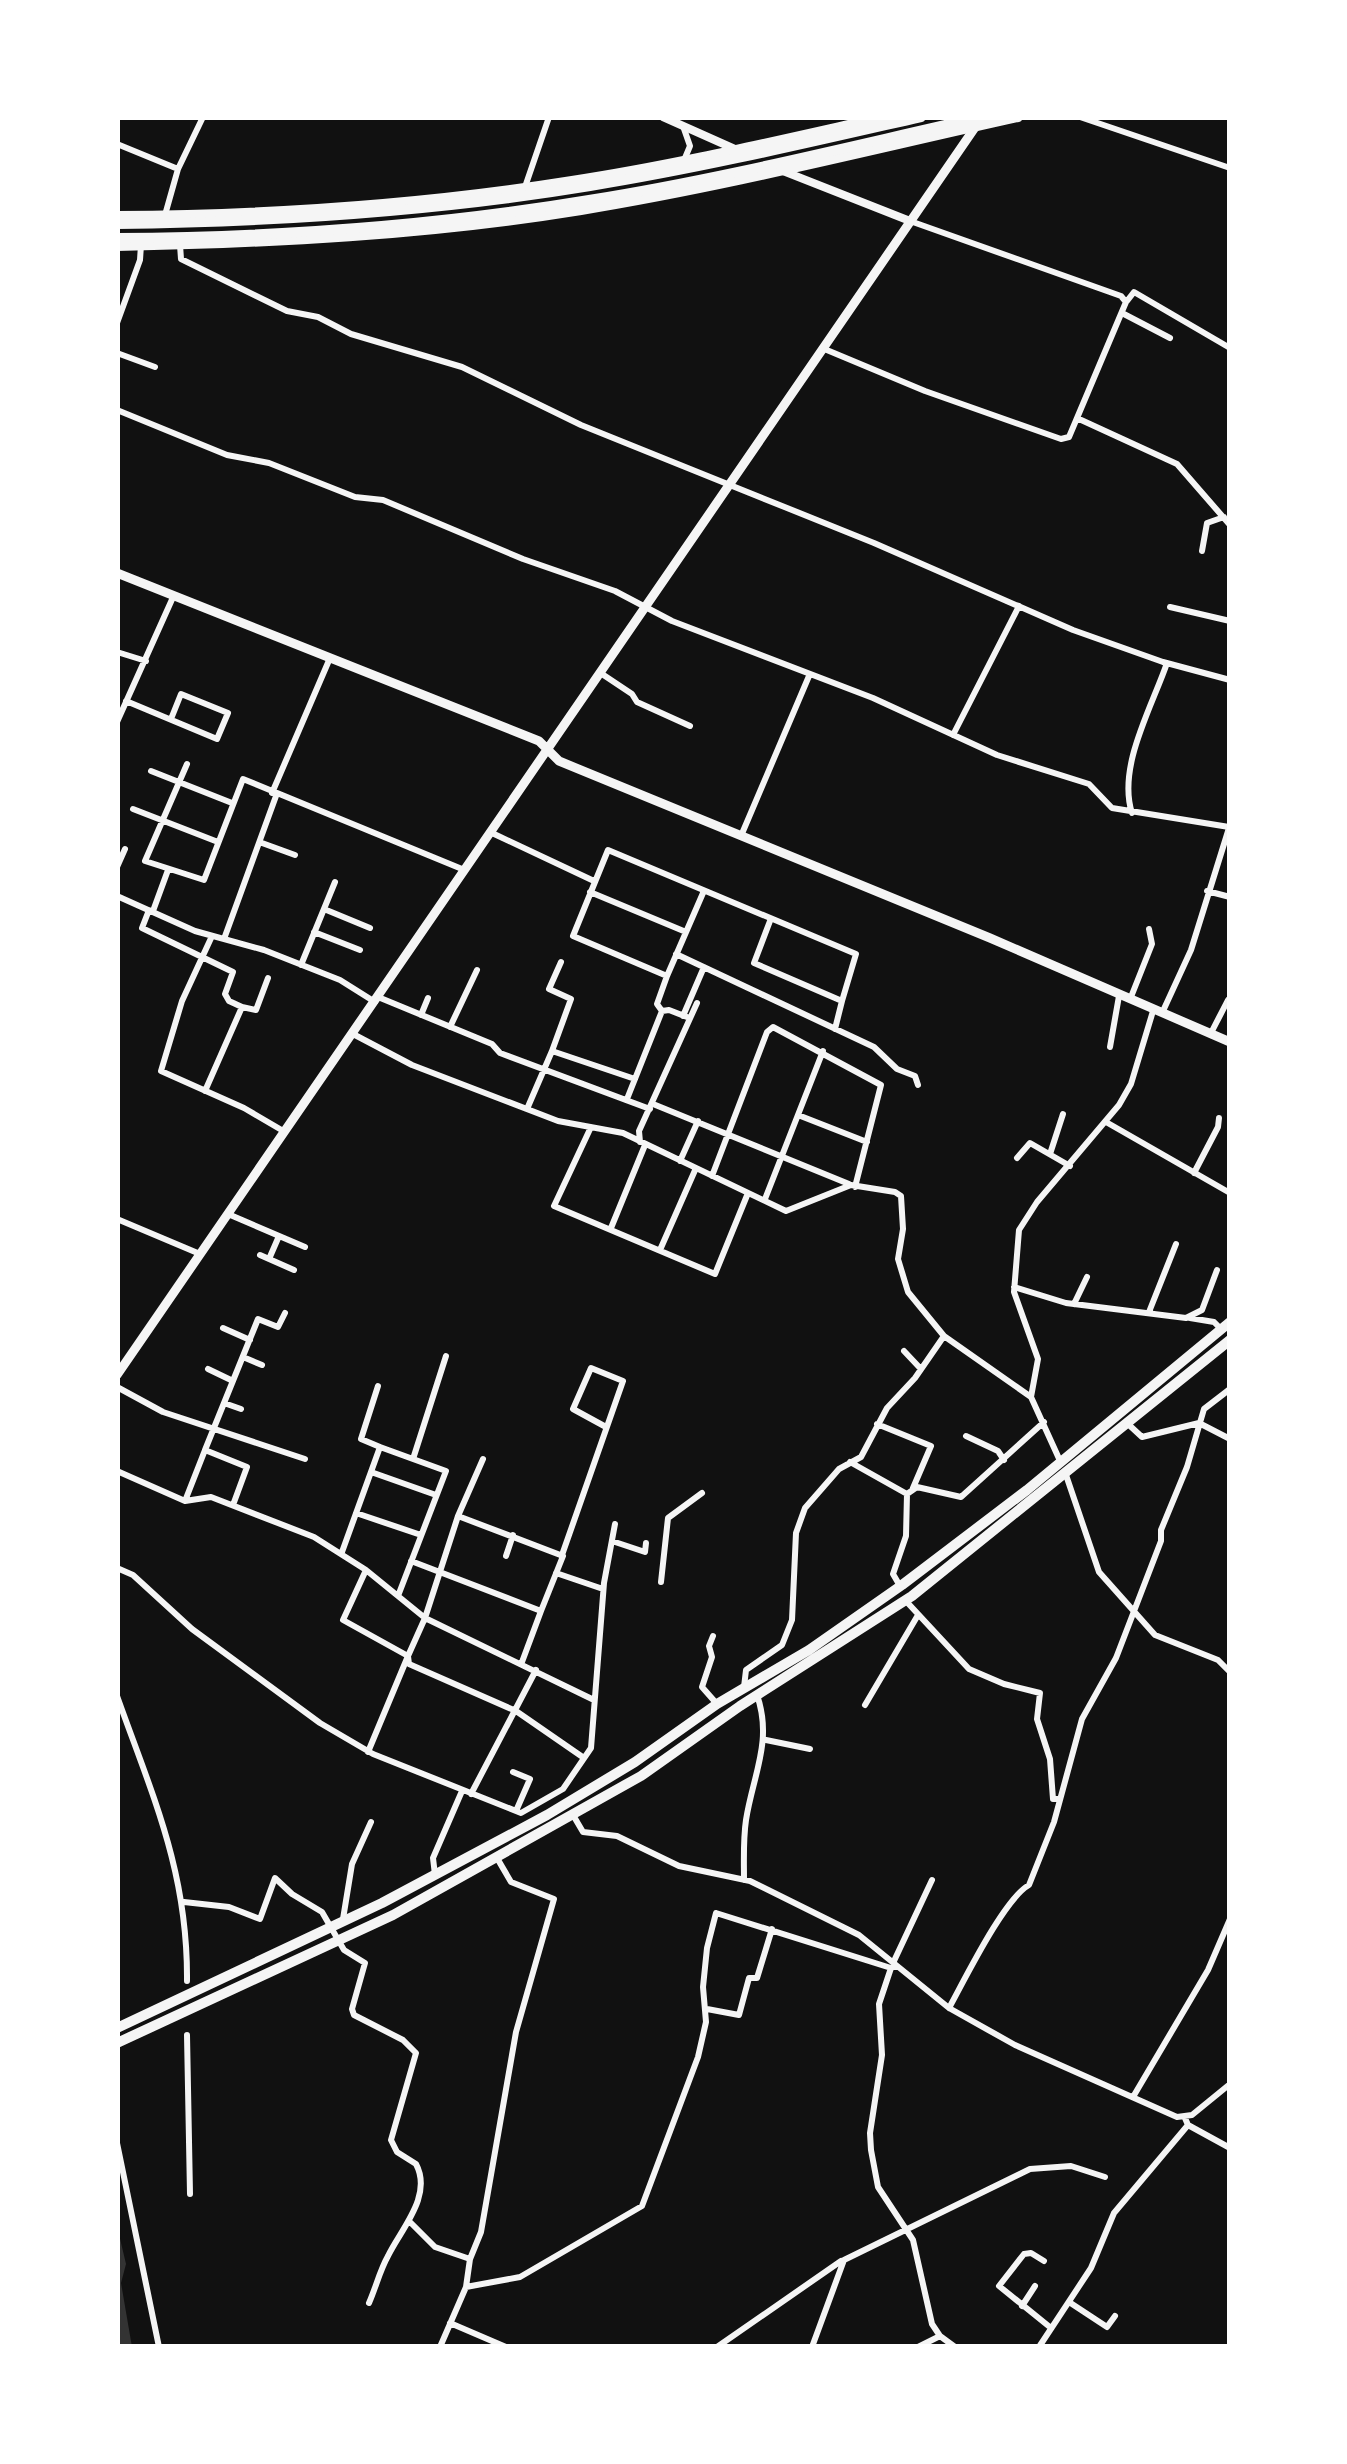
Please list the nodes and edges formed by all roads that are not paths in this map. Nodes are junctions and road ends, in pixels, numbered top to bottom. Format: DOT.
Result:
graph roads {
  1 [pos="202,117"];
  2 [pos="549,117"];
  3 [pos="663,117"];
  4 [pos="885,117"];
  5 [pos="921,117"];
  6 [pos="1018,117"];
  7 [pos="1080,117"];
  8 [pos="980,120"];
  9 [pos="683,127"];
  10 [pos="936,135"];
  11 [pos="117,144"];
  12 [pos="736,150"];
  13 [pos="953,159"];
  14 [pos="683,161"];
  15 [pos="1230,168"];
  16 [pos="178,169"];
  17 [pos="780,170"];
  18 [pos="525,188"];
  19 [pos="165,215"];
  20 [pos="117,220"];
  21 [pos="910,221"];
  22 [pos="117,242"];
  23 [pos="141,245"];
  24 [pos="180,245"];
  25 [pos="1126,302"];
  26 [pos="1122,313"];
  27 [pos="117,323"];
  28 [pos="1170,338"];
  29 [pos="822,348"];
  30 [pos="1230,348"];
  31 [pos="117,353"];
  32 [pos="155,367"];
  33 [pos="117,410"];
  34 [pos="1078,418"];
  35 [pos="730,485"];
  36 [pos="1227,521"];
  37 [pos="1202,551"];
  38 [pos="117,573"];
  39 [pos="174,595"];
  40 [pos="1018,606"];
  41 [pos="1170,607"];
  42 [pos="645,608"];
  43 [pos="1230,621"];
  44 [pos="117,652"];
  45 [pos="331,656"];
  46 [pos="146,661"];
  47 [pos="1167,663"];
  48 [pos="601,673"];
  49 [pos="808,676"];
  50 [pos="1230,680"];
  51 [pos="126,701"];
  52 [pos="171,719"];
  53 [pos="117,722"];
  54 [pos="690,726"];
  55 [pos="953,735"];
  56 [pos="549,751"];
  57 [pos="187,764"];
  58 [pos="152,771"];
  59 [pos="179,782"];
  60 [pos="274,794"];
  61 [pos="233,803"];
  62 [pos="133,808"];
  63 [pos="1132,813"];
  64 [pos="163,820"];
  65 [pos="1229,826"];
  66 [pos="492,833"];
  67 [pos="741,836"];
  68 [pos="218,842"];
  69 [pos="262,843"];
  70 [pos="125,849"];
  71 [pos="1226,852"];
  72 [pos="295,855"];
  73 [pos="117,868"];
  74 [pos="168,870"];
  75 [pos="466,871"];
  76 [pos="594,881"];
  77 [pos="335,882"];
  78 [pos="1208,890"];
  79 [pos="590,892"];
  80 [pos="703,893"];
  81 [pos="117,896"];
  82 [pos="1230,897"];
  83 [pos="324,910"];
  84 [pos="151,911"];
  85 [pos="770,921"];
  86 [pos="370,928"];
  87 [pos="1149,929"];
  88 [pos="314,932"];
  89 [pos="686,932"];
  90 [pos="212,936"];
  91 [pos="224,939"];
  92 [pos="360,950"];
  93 [pos="676,954"];
  94 [pos="202,958"];
  95 [pos="561,962"];
  96 [pos="301,965"];
  97 [pos="704,967"];
  98 [pos="477,970"];
  99 [pos="667,976"];
  100 [pos="268,978"];
  101 [pos="1119,992"];
  102 [pos="1131,997"];
  103 [pos="428,998"];
  104 [pos="377,1000"];
  105 [pos="1228,1000"];
  106 [pos="842,1001"];
  107 [pos="697,1003"];
  108 [pos="242,1007"];
  109 [pos="1159,1009"];
  110 [pos="662,1012"];
  111 [pos="421,1015"];
  112 [pos="687,1017"];
  113 [pos="450,1027"];
  114 [pos="835,1029"];
  115 [pos="1210,1033"];
  116 [pos="353,1034"];
  117 [pos="1230,1042"];
  118 [pos="1110,1047"];
  119 [pos="552,1051"];
  120 [pos="823,1052"];
  121 [pos="544,1071"];
  122 [pos="635,1079"];
  123 [pos="918,1084"];
  124 [pos="205,1090"];
  125 [pos="627,1100"];
  126 [pos="651,1107"];
  127 [pos="527,1109"];
  128 [pos="797,1115"];
  129 [pos="1219,1118"];
  130 [pos="698,1121"];
  131 [pos="1106,1122"];
  132 [pos="1072,1123"];
  133 [pos="591,1127"];
  134 [pos="285,1132"];
  135 [pos="728,1136"];
  136 [pos="867,1142"];
  137 [pos="642,1143"];
  138 [pos="1050,1154"];
  139 [pos="780,1158"];
  140 [pos="1017,1158"];
  141 [pos="680,1161"];
  142 [pos="1070,1166"];
  143 [pos="696,1168"];
  144 [pos="1194,1173"];
  145 [pos="712,1176"];
  146 [pos="853,1186"];
  147 [pos="748,1192"];
  148 [pos="1229,1197"];
  149 [pos="765,1201"];
  150 [pos="228,1214"];
  151 [pos="117,1219"];
  152 [pos="610,1228"];
  153 [pos="279,1236"];
  154 [pos="1176,1244"];
  155 [pos="305,1247"];
  156 [pos="660,1250"];
  157 [pos="200,1255"];
  158 [pos="294,1270"];
  159 [pos="1216,1270"];
  160 [pos="1087,1277"];
  161 [pos="1014,1287"];
  162 [pos="1074,1304"];
  163 [pos="1148,1312"];
  164 [pos="285,1313"];
  165 [pos="1186,1318"];
  166 [pos="223,1328"];
  167 [pos="1227,1331"];
  168 [pos="944,1336"];
  169 [pos="250,1340"];
  170 [pos="904,1351"];
  171 [pos="446,1356"];
  172 [pos="243,1357"];
  173 [pos="262,1365"];
  174 [pos="920,1368"];
  175 [pos="208,1369"];
  176 [pos="117,1375"];
  177 [pos="233,1381"];
  178 [pos="378,1386"];
  179 [pos="117,1387"];
  180 [pos="1230,1389"];
  181 [pos="1031,1397"];
  182 [pos="224,1402"];
  183 [pos="241,1409"];
  184 [pos="1044,1422"];
  185 [pos="1199,1423"];
  186 [pos="877,1424"];
  187 [pos="1128,1424"];
  188 [pos="214,1426"];
  189 [pos="606,1427"];
  190 [pos="966,1436"];
  191 [pos="1230,1439"];
  192 [pos="380,1447"];
  193 [pos="205,1450"];
  194 [pos="304,1459"];
  195 [pos="482,1459"];
  196 [pos="413,1460"];
  197 [pos="1004,1460"];
  198 [pos="850,1462"];
  199 [pos="1061,1462"];
  200 [pos="119,1472"];
  201 [pos="371,1472"];
  202 [pos="1066,1475"];
  203 [pos="117,1483"];
  204 [pos="909,1492"];
  205 [pos="702,1493"];
  206 [pos="436,1495"];
  207 [pos="185,1502"];
  208 [pos="233,1505"];
  209 [pos="356,1513"];
  210 [pos="458,1516"];
  211 [pos="615,1524"];
  212 [pos="421,1535"];
  213 [pos="513,1535"];
  214 [pos="612,1541"];
  215 [pos="646,1544"];
  216 [pos="342,1552"];
  217 [pos="562,1555"];
  218 [pos="506,1556"];
  219 [pos="411,1561"];
  220 [pos="117,1568"];
  221 [pos="366,1570"];
  222 [pos="440,1572"];
  223 [pos="556,1573"];
  224 [pos="661,1582"];
  225 [pos="900,1586"];
  226 [pos="604,1589"];
  227 [pos="398,1596"];
  228 [pos="905,1600"];
  229 [pos="542,1611"];
  230 [pos="1134,1611"];
  231 [pos="918,1615"];
  232 [pos="425,1618"];
  233 [pos="713,1636"];
  234 [pos="408,1656"];
  235 [pos="522,1664"];
  236 [pos="536,1670"];
  237 [pos="1230,1672"];
  238 [pos="744,1688"];
  239 [pos="757,1695"];
  240 [pos="117,1696"];
  241 [pos="594,1700"];
  242 [pos="717,1704"];
  243 [pos="865,1705"];
  244 [pos="516,1711"];
  245 [pos="766,1740"];
  246 [pos="810,1749"];
  247 [pos="368,1752"];
  248 [pos="584,1758"];
  249 [pos="513,1772"];
  250 [pos="563,1789"];
  251 [pos="467,1792"];
  252 [pos="1061,1799"];
  253 [pos="571,1810"];
  254 [pos="516,1811"];
  255 [pos="370,1822"];
  256 [pos="497,1858"];
  257 [pos="436,1875"];
  258 [pos="744,1880"];
  259 [pos="932,1880"];
  260 [pos="184,1902"];
  261 [pos="1230,1919"];
  262 [pos="337,1925"];
  263 [pos="772,1929"];
  264 [pos="338,1941"];
  265 [pos="894,1965"];
  266 [pos="187,1982"];
  267 [pos="949,2008"];
  268 [pos="706,2009"];
  269 [pos="117,2028"];
  270 [pos="187,2035"];
  271 [pos="117,2043"];
  272 [pos="1230,2063"];
  273 [pos="1230,2084"];
  274 [pos="1133,2097"];
  275 [pos="1187,2121"];
  276 [pos="117,2143"];
  277 [pos="1230,2148"];
  278 [pos="1106,2177"];
  279 [pos="190,2194"];
  280 [pos="410,2222"];
  281 [pos="907,2230"];
  282 [pos="470,2259"];
  283 [pos="844,2260"];
  284 [pos="1044,2260"];
  285 [pos="1035,2286"];
  286 [pos="466,2287"];
  287 [pos="369,2302"];
  288 [pos="1069,2302"];
  289 [pos="1022,2306"];
  290 [pos="1115,2316"];
  291 [pos="450,2323"];
  292 [pos="1051,2328"];
  293 [pos="940,2336"];
  294 [pos="159,2347"];
  295 [pos="440,2347"];
  296 [pos="506,2347"];
  297 [pos="717,2347"];
  298 [pos="812,2347"];
  299 [pos="918,2347"];
  300 [pos="956,2347"];
  301 [pos="1039,2347"];
  1 -- 16 [label="street"];
  2 -- 18 [label="street"];
  3 -- 9 [label="street"];
  4 -- 12 [label="highway"];
  5 -- 20 [label="highway"];
  6 -- 8 [label="highway"];
  7 -- 15 [label="street"];
  8 -- 10 [label="highway"];
  8 -- 13 [label="main road"];
  8 -- 22 [label="highway"];
  9 -- 12 [label="street"];
  9 -- 14 [label="street"];
  10 -- 13 [label="main road"];
  10 -- 17 [label="highway"];
  11 -- 16 [label="street"];
  12 -- 14 [label="highway"];
  12 -- 17 [label="street"];
  13 -- 21 [label="main road"];
  14 -- 18 [label="highway"];
  16 -- 19 [label="street"];
  17 -- 21 [label="street"];
  17 -- 24 [label="highway"];
  18 -- 19 [label="highway"];
  19 -- 20 [label="highway"];
  21 -- 25 [label="street"];
  21 -- 29 [label="main road"];
  22 -- 23 [label="highway"];
  23 -- 24 [label="highway"];
  23 -- 27 [label="street"];
  24 -- 35 [label="street"];
  25 -- 26 [label="street"];
  25 -- 30 [label="street"];
  26 -- 28 [label="street"];
  26 -- 34 [label="street"];
  29 -- 34 [label="street"];
  29 -- 35 [label="main road"];
  31 -- 32 [label="street"];
  33 -- 42 [label="street"];
  34 -- 36 [label="street"];
  35 -- 40 [label="street"];
  35 -- 42 [label="main road"];
  36 -- 37 [label="street"];
  38 -- 39 [label="main road"];
  39 -- 45 [label="main road"];
  39 -- 46 [label="street"];
  40 -- 47 [label="street"];
  40 -- 55 [label="street"];
  41 -- 43 [label="street"];
  42 -- 48 [label="main road"];
  42 -- 49 [label="street"];
  44 -- 46 [label="street"];
  45 -- 56 [label="main road"];
  45 -- 60 [label="street"];
  46 -- 51 [label="street"];
  47 -- 50 [label="street"];
  47 -- 63 [label="street"];
  48 -- 54 [label="street"];
  48 -- 56 [label="main road"];
  49 -- 55 [label="street"];
  49 -- 67 [label="street"];
  51 -- 52 [label="street"];
  51 -- 53 [label="street"];
  52 -- 52 [label="street"];
  55 -- 63 [label="street"];
  56 -- 66 [label="main road"];
  56 -- 67 [label="main road"];
  57 -- 59 [label="street"];
  58 -- 59 [label="street"];
  59 -- 61 [label="street"];
  59 -- 64 [label="street"];
  60 -- 61 [label="street"];
  60 -- 69 [label="street"];
  60 -- 75 [label="street"];
  61 -- 68 [label="street"];
  62 -- 64 [label="street"];
  63 -- 65 [label="street"];
  64 -- 68 [label="street"];
  64 -- 74 [label="street"];
  65 -- 71 [label="street"];
  66 -- 75 [label="main road"];
  66 -- 76 [label="street"];
  67 -- 101 [label="main road"];
  68 -- 74 [label="street"];
  69 -- 72 [label="street"];
  69 -- 91 [label="street"];
  70 -- 73 [label="street"];
  71 -- 78 [label="street"];
  74 -- 84 [label="street"];
  75 -- 104 [label="main road"];
  76 -- 79 [label="street"];
  76 -- 80 [label="street"];
  77 -- 83 [label="street"];
  78 -- 82 [label="street"];
  78 -- 109 [label="street"];
  79 -- 89 [label="street"];
  79 -- 99 [label="street"];
  80 -- 85 [label="street"];
  80 -- 89 [label="street"];
  81 -- 84 [label="street"];
  83 -- 86 [label="street"];
  83 -- 88 [label="street"];
  84 -- 90 [label="street"];
  84 -- 94 [label="street"];
  85 -- 106 [label="street"];
  85 -- 106 [label="street"];
  87 -- 102 [label="street"];
  88 -- 92 [label="street"];
  88 -- 96 [label="street"];
  89 -- 93 [label="street"];
  90 -- 91 [label="street"];
  90 -- 94 [label="street"];
  91 -- 96 [label="street"];
  93 -- 97 [label="street"];
  93 -- 99 [label="street"];
  94 -- 108 [label="street"];
  94 -- 124 [label="street"];
  95 -- 119 [label="street"];
  96 -- 104 [label="street"];
  97 -- 112 [label="street"];
  97 -- 114 [label="street"];
  98 -- 113 [label="street"];
  99 -- 110 [label="street"];
  100 -- 108 [label="street"];
  101 -- 102 [label="main road"];
  101 -- 118 [label="street"];
  102 -- 109 [label="main road"];
  103 -- 111 [label="street"];
  104 -- 111 [label="street"];
  104 -- 116 [label="main road"];
  105 -- 115 [label="street"];
  106 -- 114 [label="street"];
  107 -- 112 [label="street"];
  108 -- 124 [label="street"];
  109 -- 115 [label="main road"];
  109 -- 131 [label="street"];
  110 -- 112 [label="street"];
  110 -- 122 [label="street"];
  111 -- 113 [label="street"];
  112 -- 126 [label="street"];
  113 -- 121 [label="street"];
  114 -- 123 [label="street"];
  115 -- 117 [label="main road"];
  116 -- 127 [label="street"];
  116 -- 134 [label="main road"];
  119 -- 121 [label="street"];
  119 -- 122 [label="street"];
  120 -- 128 [label="street"];
  120 -- 135 [label="street"];
  120 -- 136 [label="street"];
  121 -- 125 [label="street"];
  121 -- 127 [label="street"];
  122 -- 125 [label="street"];
  124 -- 134 [label="street"];
  125 -- 126 [label="street"];
  126 -- 130 [label="street"];
  126 -- 137 [label="street"];
  127 -- 133 [label="street"];
  128 -- 136 [label="street"];
  128 -- 139 [label="street"];
  129 -- 144 [label="street"];
  130 -- 135 [label="street"];
  130 -- 141 [label="street"];
  131 -- 142 [label="street"];
  131 -- 144 [label="street"];
  132 -- 138 [label="street"];
  133 -- 137 [label="street"];
  133 -- 152 [label="street"];
  134 -- 150 [label="main road"];
  135 -- 139 [label="street"];
  135 -- 145 [label="street"];
  136 -- 146 [label="street"];
  137 -- 141 [label="street"];
  137 -- 152 [label="street"];
  138 -- 140 [label="street"];
  138 -- 142 [label="street"];
  139 -- 146 [label="street"];
  139 -- 149 [label="street"];
  141 -- 143 [label="street"];
  142 -- 161 [label="street"];
  143 -- 145 [label="street"];
  143 -- 156 [label="street"];
  144 -- 148 [label="street"];
  145 -- 147 [label="street"];
  146 -- 149 [label="street"];
  146 -- 168 [label="street"];
  147 -- 149 [label="street"];
  147 -- 156 [label="street"];
  150 -- 153 [label="street"];
  150 -- 157 [label="main road"];
  151 -- 157 [label="street"];
  152 -- 156 [label="street"];
  153 -- 155 [label="street"];
  153 -- 158 [label="street"];
  154 -- 163 [label="street"];
  157 -- 176 [label="main road"];
  159 -- 165 [label="street"];
  160 -- 162 [label="street"];
  161 -- 162 [label="street"];
  161 -- 181 [label="street"];
  162 -- 163 [label="street"];
  163 -- 165 [label="street"];
  164 -- 169 [label="street"];
  165 -- 167 [label="street"];
  166 -- 169 [label="street"];
  167 -- 187 [label="highway"];
  167 -- 199 [label="highway"];
  168 -- 174 [label="street"];
  168 -- 181 [label="street"];
  169 -- 172 [label="street"];
  170 -- 174 [label="street"];
  171 -- 196 [label="street"];
  172 -- 173 [label="street"];
  172 -- 177 [label="street"];
  174 -- 186 [label="street"];
  175 -- 177 [label="street"];
  177 -- 182 [label="street"];
  178 -- 192 [label="street"];
  179 -- 188 [label="street"];
  180 -- 185 [label="street"];
  181 -- 184 [label="street"];
  182 -- 183 [label="street"];
  182 -- 188 [label="street"];
  184 -- 197 [label="street"];
  184 -- 199 [label="street"];
  185 -- 187 [label="street"];
  185 -- 191 [label="street"];
  185 -- 230 [label="street"];
  186 -- 198 [label="street"];
  186 -- 204 [label="street"];
  187 -- 202 [label="highway"];
  188 -- 193 [label="street"];
  188 -- 194 [label="street"];
  189 -- 189 [label="street"];
  189 -- 217 [label="street"];
  190 -- 197 [label="street"];
  192 -- 196 [label="street"];
  192 -- 201 [label="street"];
  193 -- 207 [label="street"];
  193 -- 208 [label="street"];
  195 -- 210 [label="street"];
  196 -- 206 [label="street"];
  197 -- 204 [label="street"];
  198 -- 204 [label="street"];
  198 -- 238 [label="street"];
  199 -- 202 [label="street"];
  199 -- 225 [label="highway"];
  200 -- 203 [label="street"];
  200 -- 207 [label="street"];
  201 -- 206 [label="street"];
  201 -- 209 [label="street"];
  202 -- 228 [label="highway"];
  202 -- 230 [label="street"];
  204 -- 225 [label="street"];
  205 -- 224 [label="street"];
  206 -- 212 [label="street"];
  207 -- 208 [label="street"];
  208 -- 216 [label="street"];
  209 -- 212 [label="street"];
  209 -- 216 [label="street"];
  210 -- 213 [label="street"];
  210 -- 222 [label="street"];
  211 -- 214 [label="street"];
  212 -- 219 [label="street"];
  213 -- 217 [label="street"];
  213 -- 218 [label="street"];
  214 -- 215 [label="street"];
  214 -- 226 [label="street"];
  216 -- 221 [label="street"];
  217 -- 223 [label="street"];
  219 -- 222 [label="street"];
  219 -- 227 [label="street"];
  220 -- 247 [label="street"];
  221 -- 227 [label="street"];
  221 -- 234 [label="street"];
  222 -- 229 [label="street"];
  222 -- 232 [label="street"];
  223 -- 226 [label="street"];
  223 -- 229 [label="street"];
  225 -- 238 [label="highway"];
  226 -- 241 [label="street"];
  227 -- 232 [label="street"];
  228 -- 231 [label="street"];
  228 -- 239 [label="highway"];
  229 -- 235 [label="street"];
  230 -- 237 [label="street"];
  230 -- 252 [label="street"];
  231 -- 243 [label="street"];
  231 -- 252 [label="street"];
  232 -- 234 [label="street"];
  232 -- 235 [label="street"];
  233 -- 242 [label="street"];
  234 -- 244 [label="street"];
  234 -- 247 [label="street"];
  235 -- 236 [label="street"];
  236 -- 241 [label="street"];
  236 -- 244 [label="street"];
  238 -- 242 [label="highway"];
  239 -- 245 [label="street"];
  239 -- 253 [label="highway"];
  240 -- 260 [label="street"];
  241 -- 248 [label="street"];
  242 -- 253 [label="highway"];
  244 -- 248 [label="street"];
  244 -- 251 [label="street"];
  245 -- 246 [label="street"];
  245 -- 258 [label="street"];
  247 -- 251 [label="street"];
  248 -- 250 [label="street"];
  249 -- 254 [label="street"];
  250 -- 253 [label="street"];
  250 -- 254 [label="street"];
  251 -- 254 [label="street"];
  251 -- 257 [label="street"];
  252 -- 267 [label="street"];
  253 -- 256 [label="highway"];
  253 -- 257 [label="highway"];
  253 -- 258 [label="street"];
  255 -- 262 [label="street"];
  256 -- 264 [label="highway"];
  256 -- 282 [label="street"];
  257 -- 262 [label="highway"];
  258 -- 265 [label="street"];
  259 -- 265 [label="street"];
  260 -- 262 [label="street"];
  260 -- 266 [label="street"];
  261 -- 274 [label="street"];
  262 -- 264 [label="street"];
  262 -- 269 [label="highway"];
  263 -- 265 [label="street"];
  263 -- 268 [label="street"];
  263 -- 268 [label="street"];
  264 -- 271 [label="highway"];
  264 -- 280 [label="street"];
  265 -- 267 [label="street"];
  265 -- 281 [label="street"];
  267 -- 274 [label="street"];
  268 -- 286 [label="street"];
  270 -- 279 [label="street"];
  272 -- 273 [label="street"];
  273 -- 275 [label="street"];
  274 -- 275 [label="street"];
  275 -- 277 [label="street"];
  275 -- 288 [label="street"];
  276 -- 294 [label="street"];
  278 -- 281 [label="street"];
  280 -- 282 [label="street"];
  280 -- 287 [label="street"];
  281 -- 283 [label="street"];
  281 -- 293 [label="street"];
  282 -- 286 [label="street"];
  283 -- 297 [label="street"];
  283 -- 298 [label="street"];
  284 -- 289 [label="street"];
  285 -- 289 [label="street"];
  286 -- 291 [label="street"];
  288 -- 290 [label="street"];
  288 -- 292 [label="street"];
  289 -- 292 [label="street"];
  291 -- 295 [label="street"];
  291 -- 296 [label="street"];
  292 -- 301 [label="street"];
  293 -- 299 [label="street"];
  293 -- 300 [label="street"];
}
